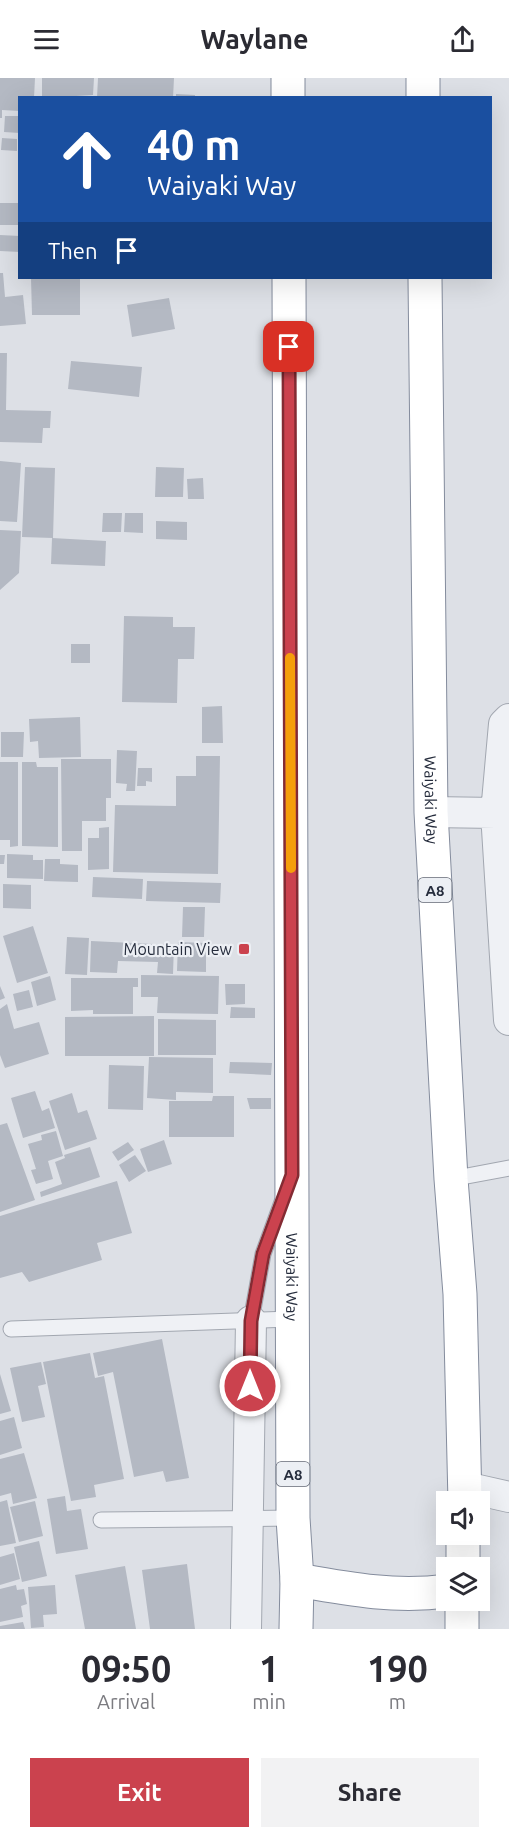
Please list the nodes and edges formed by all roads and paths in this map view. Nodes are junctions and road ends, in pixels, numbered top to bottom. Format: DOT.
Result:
graph roads {
  1 [pos="288,78"];
  2 [pos="423,78"];
  3 [pos="288,96"];
  4 [pos="423,96"];
  5 [pos="289,279"];
  6 [pos="425,279"];
  7 [pos="509,718"];
  8 [pos="431,813"];
  9 [pos="502,816"];
  10 [pos="509,1020"];
  11 [pos="509,1168"];
  12 [pos="292,1175"];
  13 [pos="451,1179"];
  14 [pos="292,1319"];
  15 [pos="251,1321"];
  16 [pos="11,1329"];
  17 [pos="465,1491"];
  18 [pos="490,1496"];
  19 [pos="509,1497"];
  20 [pos="250,1518"];
  21 [pos="293,1518"];
  22 [pos="102,1520"];
  23 [pos="297,1580"];
  24 [pos="436,1592"];
  25 [pos="462,1611"];
  26 [pos="246,1629"];
  27 [pos="296,1629"];
  28 [pos="462,1629"];
  1 -- 3 [label="highway"];
  2 -- 4 [label="highway"];
  5 -- 12 [label="highway, Waiyaki Way / A8"];
  6 -- 8 [label="highway, Waiyaki Way / A8"];
  7 -- 9 [label="street"];
  8 -- 9 [label="street"];
  8 -- 13 [label="highway, Waiyaki Way / A8"];
  9 -- 10 [label="street"];
  11 -- 13 [label="lane"];
  12 -- 14 [label="highway, Waiyaki Way / A8"];
  12 -- 15 [label="lane"];
  13 -- 17 [label="highway, Waiyaki Way / A8"];
  14 -- 15 [label="lane"];
  14 -- 21 [label="highway, Waiyaki Way / A8"];
  15 -- 16 [label="lane"];
  15 -- 20 [label="street"];
  18 -- 19 [label="street"];
  20 -- 21 [label="lane"];
  20 -- 22 [label="lane"];
  20 -- 26 [label="street"];
  21 -- 23 [label="highway, Waiyaki Way / A8"];
  23 -- 24 [label="highway"];
  23 -- 27 [label="highway, Waiyaki Way / A8"];
  25 -- 28 [label="highway"];
}
